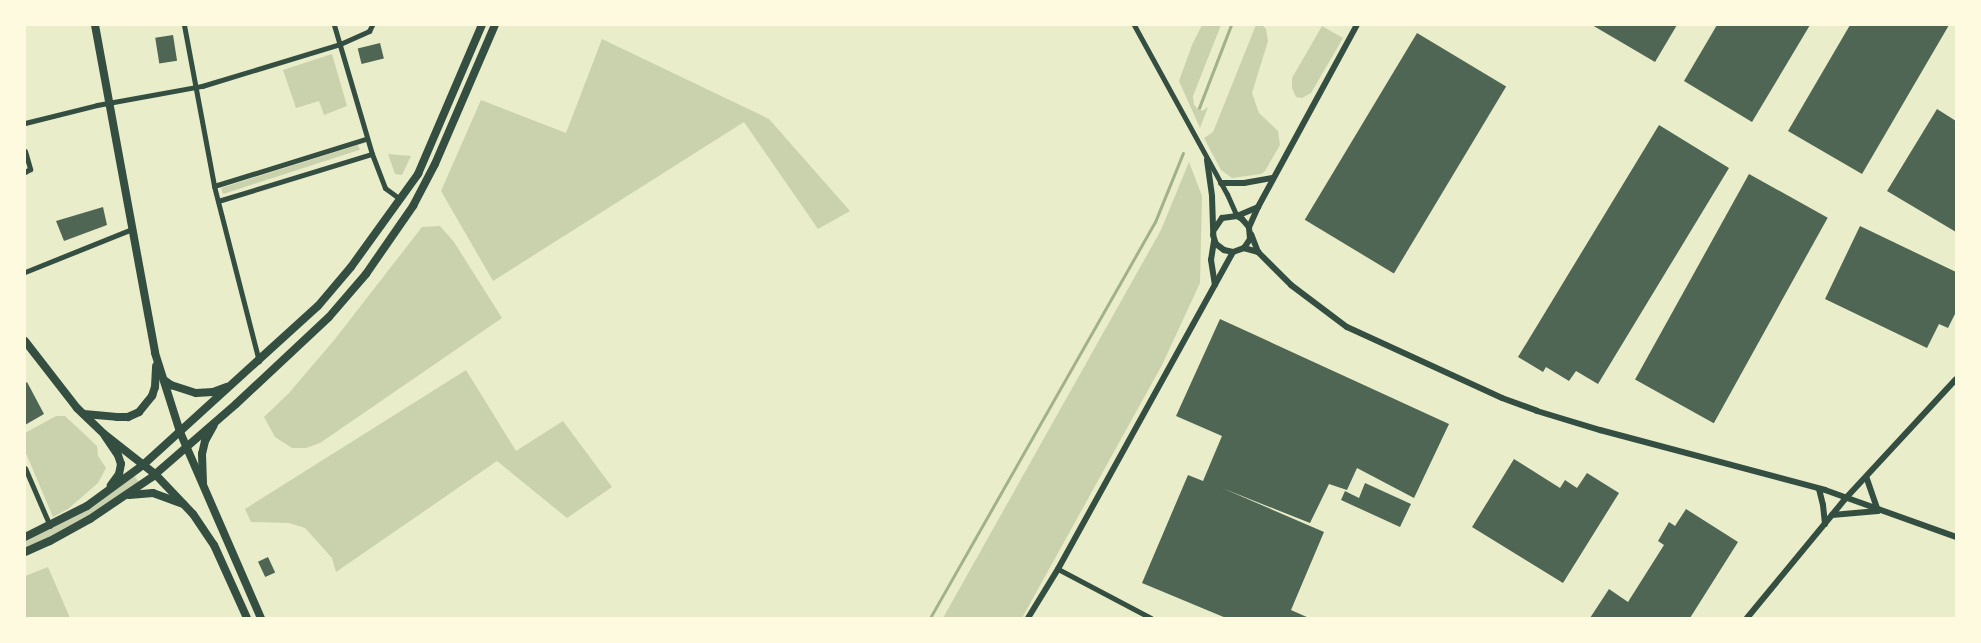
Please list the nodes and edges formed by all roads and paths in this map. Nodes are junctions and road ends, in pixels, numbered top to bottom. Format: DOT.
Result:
graph roads {
  1 [pos="95,25"];
  2 [pos="184,25"];
  3 [pos="334,25"];
  4 [pos="372,25"];
  5 [pos="482,25"];
  6 [pos="495,25"];
  7 [pos="1134,25"];
  8 [pos="1357,25"];
  9 [pos="340,44"];
  10 [pos="195,87"];
  11 [pos="109,103"];
  12 [pos="25,123"];
  13 [pos="366,139"];
  14 [pos="25,151"];
  15 [pos="372,154"];
  16 [pos="1208,160"];
  17 [pos="25,172"];
  18 [pos="1273,178"];
  19 [pos="1221,183"];
  20 [pos="214,186"];
  21 [pos="400,199"];
  22 [pos="218,201"];
  23 [pos="413,206"];
  24 [pos="1258,206"];
  25 [pos="1237,216"];
  26 [pos="132,229"];
  27 [pos="1214,230"];
  28 [pos="1250,230"];
  29 [pos="1214,239"];
  30 [pos="1244,248"];
  31 [pos="1233,252"];
  32 [pos="1258,252"];
  33 [pos="25,272"];
  34 [pos="1215,285"];
  35 [pos="318,306"];
  36 [pos="329,316"];
  37 [pos="25,341"];
  38 [pos="155,353"];
  39 [pos="259,361"];
  40 [pos="1956,379"];
  41 [pos="164,380"];
  42 [pos="232,386"];
  43 [pos="84,414"];
  44 [pos="217,420"];
  45 [pos="180,432"];
  46 [pos="104,434"];
  47 [pos="187,446"];
  48 [pos="143,465"];
  49 [pos="25,468"];
  50 [pos="155,474"];
  51 [pos="1866,477"];
  52 [pos="203,483"];
  53 [pos="1819,489"];
  54 [pos="108,490"];
  55 [pos="124,496"];
  56 [pos="1845,499"];
  57 [pos="184,505"];
  58 [pos="1878,511"];
  59 [pos="1832,515"];
  60 [pos="1825,524"];
  61 [pos="50,526"];
  62 [pos="25,537"];
  63 [pos="1956,537"];
  64 [pos="25,552"];
  65 [pos="1058,569"];
  66 [pos="247,618"];
  67 [pos="261,618"];
  68 [pos="1028,618"];
  69 [pos="1151,618"];
  70 [pos="1747,618"];
  1 -- 11 [label="main road"];
  2 -- 10 [label="street"];
  3 -- 9 [label="street"];
  4 -- 9 [label="street"];
  5 -- 21 [label="main road"];
  6 -- 23 [label="main road"];
  7 -- 16 [label="street"];
  8 -- 18 [label="street"];
  9 -- 10 [label="street"];
  9 -- 13 [label="street"];
  10 -- 11 [label="street"];
  10 -- 20 [label="street"];
  11 -- 12 [label="street"];
  11 -- 26 [label="main road"];
  13 -- 15 [label="street"];
  13 -- 20 [label="street"];
  14 -- 17 [label="street"];
  15 -- 21 [label="street"];
  15 -- 22 [label="street"];
  16 -- 19 [label="street"];
  16 -- 27 [label="street"];
  18 -- 19 [label="street"];
  18 -- 24 [label="street"];
  19 -- 25 [label="street"];
  20 -- 22 [label="street"];
  21 -- 23 [label="main road"];
  21 -- 35 [label="main road"];
  22 -- 39 [label="street"];
  23 -- 36 [label="main road"];
  24 -- 25 [label="street"];
  24 -- 28 [label="street"];
  25 -- 27 [label="street"];
  25 -- 28 [label="street"];
  26 -- 33 [label="street"];
  26 -- 38 [label="main road"];
  27 -- 29 [label="street"];
  28 -- 30 [label="street"];
  28 -- 32 [label="street"];
  29 -- 31 [label="street"];
  29 -- 34 [label="street"];
  30 -- 31 [label="street"];
  30 -- 32 [label="street"];
  31 -- 34 [label="street"];
  32 -- 53 [label="street"];
  34 -- 65 [label="street"];
  35 -- 36 [label="main road"];
  35 -- 39 [label="main road"];
  36 -- 44 [label="main road"];
  37 -- 43 [label="main road"];
  38 -- 41 [label="main road"];
  38 -- 43 [label="main road"];
  39 -- 42 [label="main road"];
  40 -- 51 [label="street"];
  41 -- 42 [label="main road"];
  41 -- 45 [label="main road"];
  42 -- 45 [label="main road"];
  43 -- 46 [label="main road"];
  44 -- 47 [label="main road"];
  44 -- 52 [label="main road"];
  45 -- 47 [label="main road"];
  45 -- 48 [label="main road"];
  46 -- 48 [label="main road"];
  46 -- 54 [label="main road"];
  47 -- 50 [label="main road"];
  47 -- 52 [label="main road"];
  48 -- 50 [label="main road"];
  48 -- 54 [label="main road"];
  49 -- 61 [label="street"];
  50 -- 55 [label="main road"];
  50 -- 57 [label="main road"];
  51 -- 56 [label="street"];
  51 -- 58 [label="street"];
  52 -- 67 [label="main road"];
  53 -- 56 [label="street"];
  53 -- 60 [label="street"];
  54 -- 61 [label="main road"];
  55 -- 57 [label="main road"];
  55 -- 64 [label="main road"];
  56 -- 58 [label="street"];
  56 -- 59 [label="street"];
  57 -- 66 [label="main road"];
  58 -- 59 [label="street"];
  58 -- 63 [label="street"];
  59 -- 60 [label="street"];
  60 -- 70 [label="street"];
  61 -- 62 [label="main road"];
  65 -- 68 [label="street"];
  65 -- 69 [label="street"];
}
